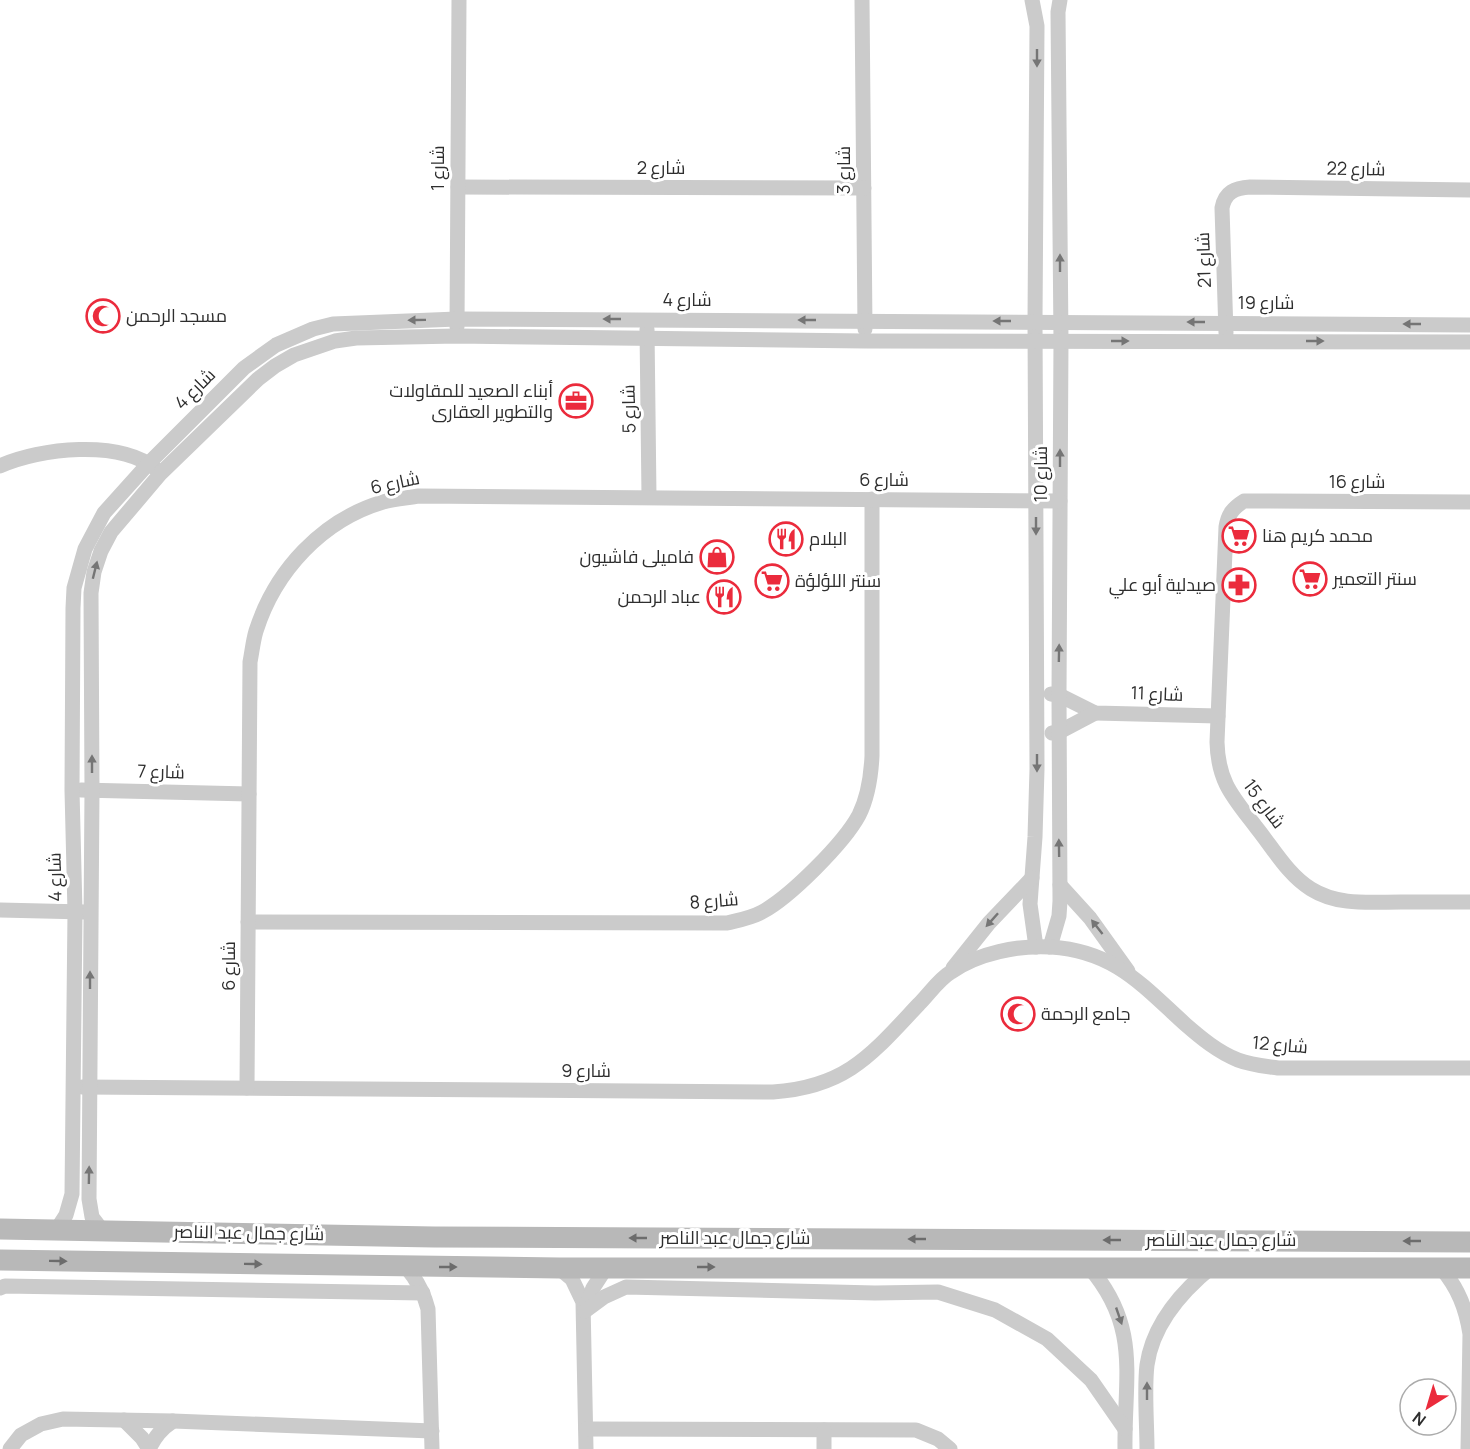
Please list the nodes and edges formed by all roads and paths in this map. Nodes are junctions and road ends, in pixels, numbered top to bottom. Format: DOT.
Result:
graph roads {
  1 [pos="459,0"];
  2 [pos="862,0"];
  3 [pos="1032,0"];
  4 [pos="1060,0"];
  5 [pos="458,187"];
  6 [pos="864,188"];
  7 [pos="1241,188"];
  8 [pos="1470,190"];
  9 [pos="457,319"];
  10 [pos="647,320"];
  11 [pos="865,321"];
  12 [pos="1035,321"];
  13 [pos="1061,322"];
  14 [pos="1226,323"];
  15 [pos="1470,325"];
  16 [pos="457,336"];
  17 [pos="648,338"];
  18 [pos="1035,340"];
  19 [pos="1061,340"];
  20 [pos="865,341"];
  21 [pos="1227,341"];
  22 [pos="1470,342"];
  23 [pos="149,463"];
  24 [pos="0,466"];
  25 [pos="161,473"];
  26 [pos="649,497"];
  27 [pos="872,499"];
  28 [pos="1036,500"];
  29 [pos="1060,501"];
  30 [pos="1244,501"];
  31 [pos="1470,502"];
  32 [pos="1036,691"];
  33 [pos="1059,695"];
  34 [pos="1095,713"];
  35 [pos="1218,716"];
  36 [pos="1059,732"];
  37 [pos="1036,735"];
  38 [pos="72,790"];
  39 [pos="92,790"];
  40 [pos="249,794"];
  41 [pos="1032,878"];
  42 [pos="1060,885"];
  43 [pos="1470,902"];
  44 [pos="0,910"];
  45 [pos="75,912"];
  46 [pos="91,913"];
  47 [pos="248,922"];
  48 [pos="1043,947"];
  49 [pos="950,972"];
  50 [pos="1129,974"];
  51 [pos="1470,1068"];
  52 [pos="73,1087"];
  53 [pos="90,1087"];
  54 [pos="247,1088"];
  55 [pos="0,1229"];
  56 [pos="57,1229"];
  57 [pos="102,1230"];
  58 [pos="759,1238"];
  59 [pos="818,1239"];
  60 [pos="1470,1242"];
  61 [pos="2,1260"];
  62 [pos="1213,1266"];
  63 [pos="406,1267"];
  64 [pos="819,1267"];
  65 [pos="1089,1267"];
  66 [pos="559,1268"];
  67 [pos="606,1268"];
  68 [pos="757,1268"];
  69 [pos="1441,1268"];
  70 [pos="1470,1268"];
  71 [pos="0,1288"];
  72 [pos="423,1293"];
  73 [pos="585,1311"];
  74 [pos="1470,1352"];
  75 [pos="1127,1365"];
  76 [pos="1147,1365"];
  77 [pos="124,1420"];
  78 [pos="173,1421"];
  79 [pos="586,1429"];
  80 [pos="1125,1429"];
  81 [pos="824,1430"];
  82 [pos="432,1431"];
  83 [pos="10,1449"];
  84 [pos="149,1449"];
  85 [pos="432,1449"];
  86 [pos="586,1449"];
  87 [pos="824,1449"];
  88 [pos="950,1449"];
  89 [pos="1125,1449"];
  90 [pos="1148,1449"];
  91 [pos="1468,1449"];
  1 -- 5 [label="street, شارع 1"];
  2 -- 6 [label="street, شارع 3"];
  3 -- 12 [label="street, شارع 10, one-way"];
  13 -- 4 [label="street, شارع 10, one-way"];
  5 -- 6 [label="street, شارع 2"];
  5 -- 9 [label="street, شارع 1"];
  6 -- 11 [label="street, شارع 3"];
  7 -- 8 [label="street, شارع 22"];
  7 -- 14 [label="street, شارع 21"];
  10 -- 9 [label="street, شارع 4, one-way"];
  9 -- 16 [label="street, شارع 1"];
  9 -- 23 [label="street, شارع 4, one-way"];
  11 -- 10 [label="street, شارع 4, one-way"];
  10 -- 17 [label="street, شارع 5"];
  12 -- 11 [label="street, شارع 4, one-way"];
  11 -- 20 [label="street, شارع 3"];
  12 -- 13 [label="street, شارع 4"];
  12 -- 18 [label="street, شارع 10"];
  14 -- 13 [label="street, شارع 19, one-way"];
  13 -- 19 [label="street, شارع 10"];
  15 -- 14 [label="street, شارع 19, one-way"];
  14 -- 21 [label="street, شارع 21"];
  16 -- 17 [label="street, شارع 4"];
  16 -- 25 [label="street, شارع 4"];
  17 -- 20 [label="street, شارع 4"];
  17 -- 26 [label="street, شارع 5"];
  18 -- 19 [label="street, شارع 4"];
  18 -- 20 [label="street, شارع 4"];
  18 -- 28 [label="street, شارع 10"];
  19 -- 21 [label="street, one-way"];
  29 -- 19 [label="street, شارع 10, one-way"];
  21 -- 22 [label="street, one-way"];
  23 -- 24 [label="street"];
  23 -- 25 [label="street"];
  23 -- 38 [label="street, شارع 4"];
  39 -- 25 [label="street, شارع 4, one-way"];
  26 -- 27 [label="street, شارع 6"];
  26 -- 40 [label="street, شارع 6"];
  27 -- 28 [label="street, شارع 6"];
  27 -- 47 [label="street, شارع 8"];
  28 -- 29 [label="street, شارع 6"];
  28 -- 32 [label="street, شارع 10, one-way"];
  33 -- 29 [label="street, شارع 10, one-way"];
  30 -- 31 [label="street, شارع 16"];
  30 -- 35 [label="street, شارع 15"];
  32 -- 33 [label="street, شارع 11"];
  32 -- 37 [label="street, شارع 10"];
  33 -- 34 [label="street, شارع 11"];
  33 -- 36 [label="street, شارع 10"];
  34 -- 35 [label="street, شارع 11"];
  34 -- 36 [label="street, شارع 11"];
  35 -- 43 [label="street, شارع 15"];
  36 -- 37 [label="street, شارع 11"];
  42 -- 36 [label="street, شارع 10, one-way"];
  37 -- 41 [label="street, شارع 10, one-way"];
  38 -- 39 [label="street, شارع 7"];
  38 -- 45 [label="street, شارع 4"];
  39 -- 40 [label="street, شارع 7"];
  39 -- 46 [label="street, شارع 4"];
  40 -- 47 [label="street, شارع 6"];
  41 -- 48 [label="street, شارع 10"];
  41 -- 49 [label="street, one-way"];
  42 -- 48 [label="street, شارع 10"];
  50 -- 42 [label="street, one-way"];
  44 -- 45 [label="street"];
  45 -- 46 [label="street"];
  45 -- 52 [label="street, شارع 4"];
  53 -- 46 [label="street, شارع 4, one-way"];
  47 -- 54 [label="street, شارع 6"];
  48 -- 49 [label="street, شارع 9"];
  48 -- 50 [label="street, شارع 12"];
  49 -- 54 [label="street, شارع 9"];
  50 -- 51 [label="street, شارع 12"];
  52 -- 53 [label="street, شارع 9"];
  52 -- 56 [label="street, شارع 4"];
  53 -- 54 [label="street, شارع 9"];
  57 -- 53 [label="street, شارع 4, one-way"];
  55 -- 56 [label="main road, شارع جمال عبد الناصر"];
  56 -- 57 [label="main road, شارع جمال عبد الناصر"];
  58 -- 57 [label="main road, شارع جمال عبد الناصر, one-way"];
  58 -- 59 [label="main road, شارع جمال عبد الناصر"];
  58 -- 68 [label="main road"];
  60 -- 59 [label="main road, شارع جمال عبد الناصر, one-way"];
  59 -- 64 [label="main road"];
  61 -- 63 [label="main road, شارع جمال عبد الناصر, one-way"];
  62 -- 65 [label="main road, شارع جمال عبد الناصر"];
  62 -- 69 [label="main road, شارع جمال عبد الناصر"];
  62 -- 76 [label="street"];
  63 -- 66 [label="main road, شارع جمال عبد الناصر, one-way"];
  63 -- 72 [label="street"];
  64 -- 65 [label="main road, شارع جمال عبد الناصر"];
  64 -- 68 [label="main road, شارع جمال عبد الناصر"];
  65 -- 75 [label="street, one-way"];
  66 -- 67 [label="main road, شارع جمال عبد الناصر"];
  66 -- 73 [label="street"];
  67 -- 68 [label="main road, شارع جمال عبد الناصر, one-way"];
  67 -- 73 [label="street"];
  69 -- 70 [label="main road, شارع جمال عبد الناصر"];
  69 -- 74 [label="street"];
  71 -- 72 [label="street"];
  72 -- 82 [label="street"];
  73 -- 79 [label="street"];
  73 -- 80 [label="street"];
  74 -- 91 [label="street"];
  75 -- 76 [label="street"];
  75 -- 80 [label="street"];
  90 -- 76 [label="street, one-way"];
  77 -- 78 [label="street"];
  77 -- 83 [label="street"];
  77 -- 84 [label="street"];
  78 -- 82 [label="street"];
  78 -- 84 [label="street"];
  79 -- 81 [label="street"];
  79 -- 86 [label="street"];
  80 -- 89 [label="street"];
  81 -- 87 [label="street"];
  81 -- 88 [label="street"];
  82 -- 85 [label="street"];
}
